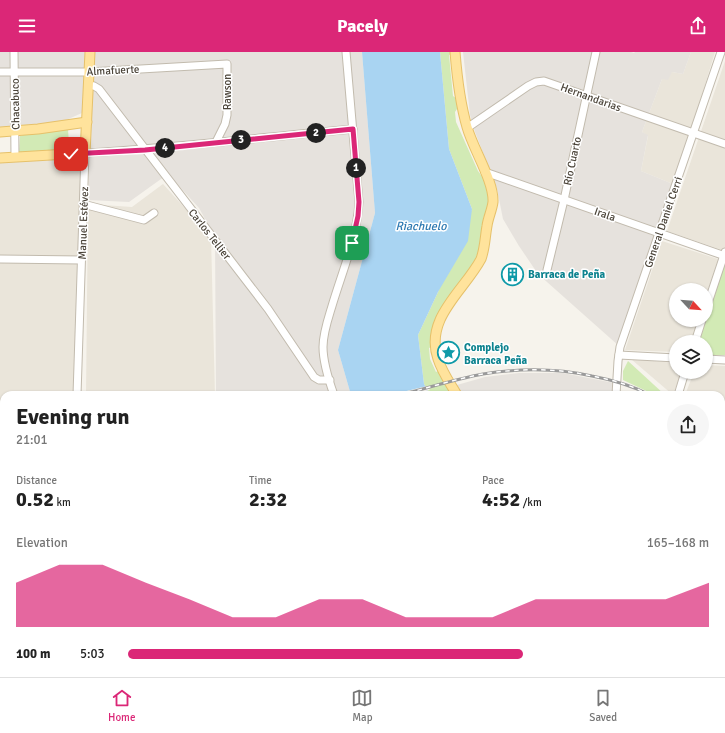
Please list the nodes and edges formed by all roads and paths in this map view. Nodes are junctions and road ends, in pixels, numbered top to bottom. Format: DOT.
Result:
graph roads {
  1 [pos="14,52"];
  2 [pos="90,52"];
  3 [pos="346,52"];
  4 [pos="455,52"];
  5 [pos="596,52"];
  6 [pos="721,52"];
  7 [pos="227,64"];
  8 [pos="0,72"];
  9 [pos="14,72"];
  10 [pos="89,72"];
  11 [pos="89,85"];
  12 [pos="586,95"];
  13 [pos="86,122"];
  14 [pos="467,128"];
  15 [pos="353,129"];
  16 [pos="15,131"];
  17 [pos="0,132"];
  18 [pos="694,133"];
  19 [pos="216,142"];
  20 [pos="725,144"];
  21 [pos="145,150"];
  22 [pos="85,153"];
  23 [pos="15,157"];
  24 [pos="0,158"];
  25 [pos="485,172"];
  26 [pos="564,200"];
  27 [pos="83,204"];
  28 [pos="154,213"];
  29 [pos="659,234"];
  30 [pos="725,254"];
  31 [pos="0,259"];
  32 [pos="81,260"];
  33 [pos="547,270"];
  34 [pos="713,289"];
  35 [pos="619,355"];
  36 [pos="669,358"];
  37 [pos="713,359"];
  38 [pos="725,360"];
  39 [pos="684,379"];
  40 [pos="330,380"];
  41 [pos="77,391"];
  42 [pos="333,391"];
  43 [pos="454,391"];
  44 [pos="616,391"];
  45 [pos="679,391"];
  1 -- 9 [label="street, Chacabuco"];
  2 -- 10 [label="main road, Manuel Estévez"];
  3 -- 15 [label="street"];
  4 -- 14 [label="main road"];
  5 -- 12 [label="street, Río Cuarto"];
  6 -- 18 [label="street, General Daniel Cerri"];
  7 -- 10 [label="street, Almafuerte"];
  7 -- 19 [label="street, Rawson"];
  8 -- 9 [label="street, Almafuerte"];
  9 -- 10 [label="street, Almafuerte"];
  9 -- 16 [label="street, Chacabuco"];
  10 -- 11 [label="main road, Manuel Estévez"];
  11 -- 13 [label="main road, Manuel Estévez"];
  11 -- 21 [label="street, Carlos Tellier"];
  12 -- 14 [label="street, Hernandarias"];
  12 -- 18 [label="street, Hernandarias"];
  12 -- 26 [label="street, Río Cuarto"];
  13 -- 16 [label="main road"];
  13 -- 22 [label="main road, Manuel Estévez"];
  14 -- 25 [label="main road"];
  15 -- 19 [label="street"];
  15 -- 40 [label="street"];
  16 -- 17 [label="main road"];
  16 -- 23 [label="street, Chacabuco"];
  18 -- 20 [label="street, Hernandarias"];
  18 -- 29 [label="street, General Daniel Cerri"];
  19 -- 21 [label="street"];
  21 -- 22 [label="street"];
  21 -- 40 [label="street, Carlos Tellier"];
  22 -- 23 [label="main road"];
  22 -- 27 [label="street, Manuel Estévez"];
  23 -- 24 [label="main road"];
  25 -- 26 [label="street, Irala"];
  25 -- 43 [label="main road"];
  26 -- 29 [label="street, Irala"];
  26 -- 33 [label="street, Río Cuarto"];
  27 -- 28 [label="street"];
  27 -- 32 [label="street, Manuel Estévez"];
  29 -- 30 [label="street, Irala"];
  29 -- 35 [label="street, General Daniel Cerri"];
  30 -- 34 [label="street"];
  31 -- 32 [label="street"];
  32 -- 41 [label="street, Manuel Estévez"];
  35 -- 36 [label="street"];
  35 -- 44 [label="street, General Daniel Cerri"];
  37 -- 38 [label="street"];
  39 -- 45 [label="street"];
  40 -- 42 [label="street"];
}
